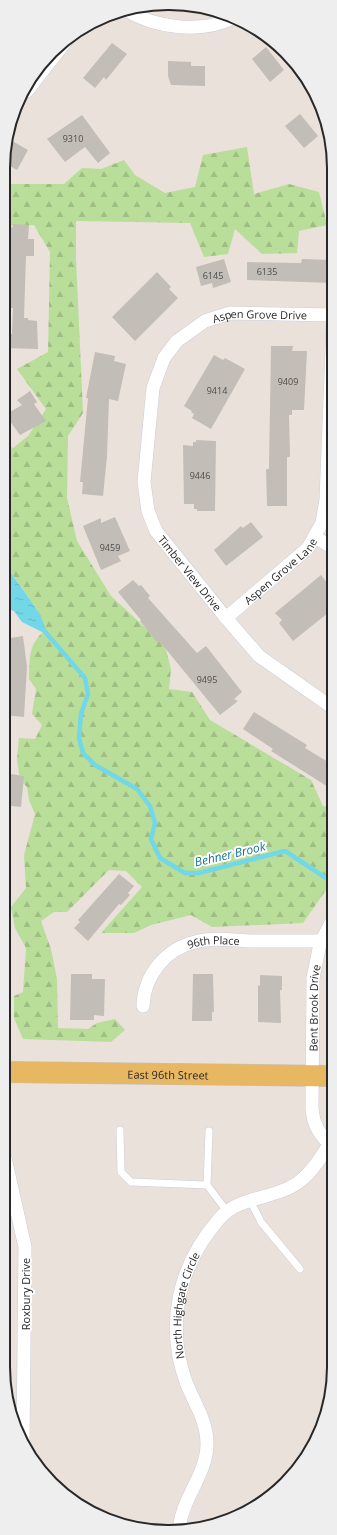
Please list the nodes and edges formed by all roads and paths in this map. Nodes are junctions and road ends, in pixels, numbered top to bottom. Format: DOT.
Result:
graph roads {
  1 [pos="134,14"];
  2 [pos="224,20"];
  3 [pos="327,315"];
  4 [pos="191,330"];
  5 [pos="327,475"];
  6 [pos="315,537"];
  7 [pos="327,544"];
  8 [pos="226,618"];
  9 [pos="327,704"];
  10 [pos="327,930"];
  11 [pos="321,941"];
  12 [pos="143,1006"];
  13 [pos="10,1072"];
  14 [pos="323,1076"];
  15 [pos="120,1130"];
  16 [pos="209,1131"];
  17 [pos="327,1141"];
  18 [pos="327,1150"];
  19 [pos="207,1185"];
  20 [pos="10,1192"];
  21 [pos="250,1200"];
  22 [pos="226,1210"];
  23 [pos="300,1269"];
  24 [pos="23,1430"];
  25 [pos="180,1525"];
  1 -- 2 [label="street"];
  3 -- 4 [label="street, Aspen Grove Drive"];
  4 -- 8 [label="street, Timber View Drive"];
  5 -- 6 [label="street, Aspen Grove Lane"];
  6 -- 7 [label="street"];
  6 -- 8 [label="street, Aspen Grove Lane"];
  8 -- 9 [label="street, Timber View Drive"];
  10 -- 11 [label="street, Bent Brook Drive"];
  11 -- 12 [label="street, 96th Place"];
  11 -- 14 [label="street, Bent Brook Drive"];
  13 -- 14 [label="main road, East 96th Street"];
  14 -- 17 [label="street, Bent Brook Drive"];
  15 -- 19 [label="lane"];
  16 -- 19 [label="lane"];
  18 -- 21 [label="street, North Highgate Circle"];
  19 -- 22 [label="lane"];
  20 -- 24 [label="street, Roxbury Drive"];
  21 -- 22 [label="street, North Highgate Circle"];
  21 -- 23 [label="lane"];
  22 -- 25 [label="street, North Highgate Circle"];
}
